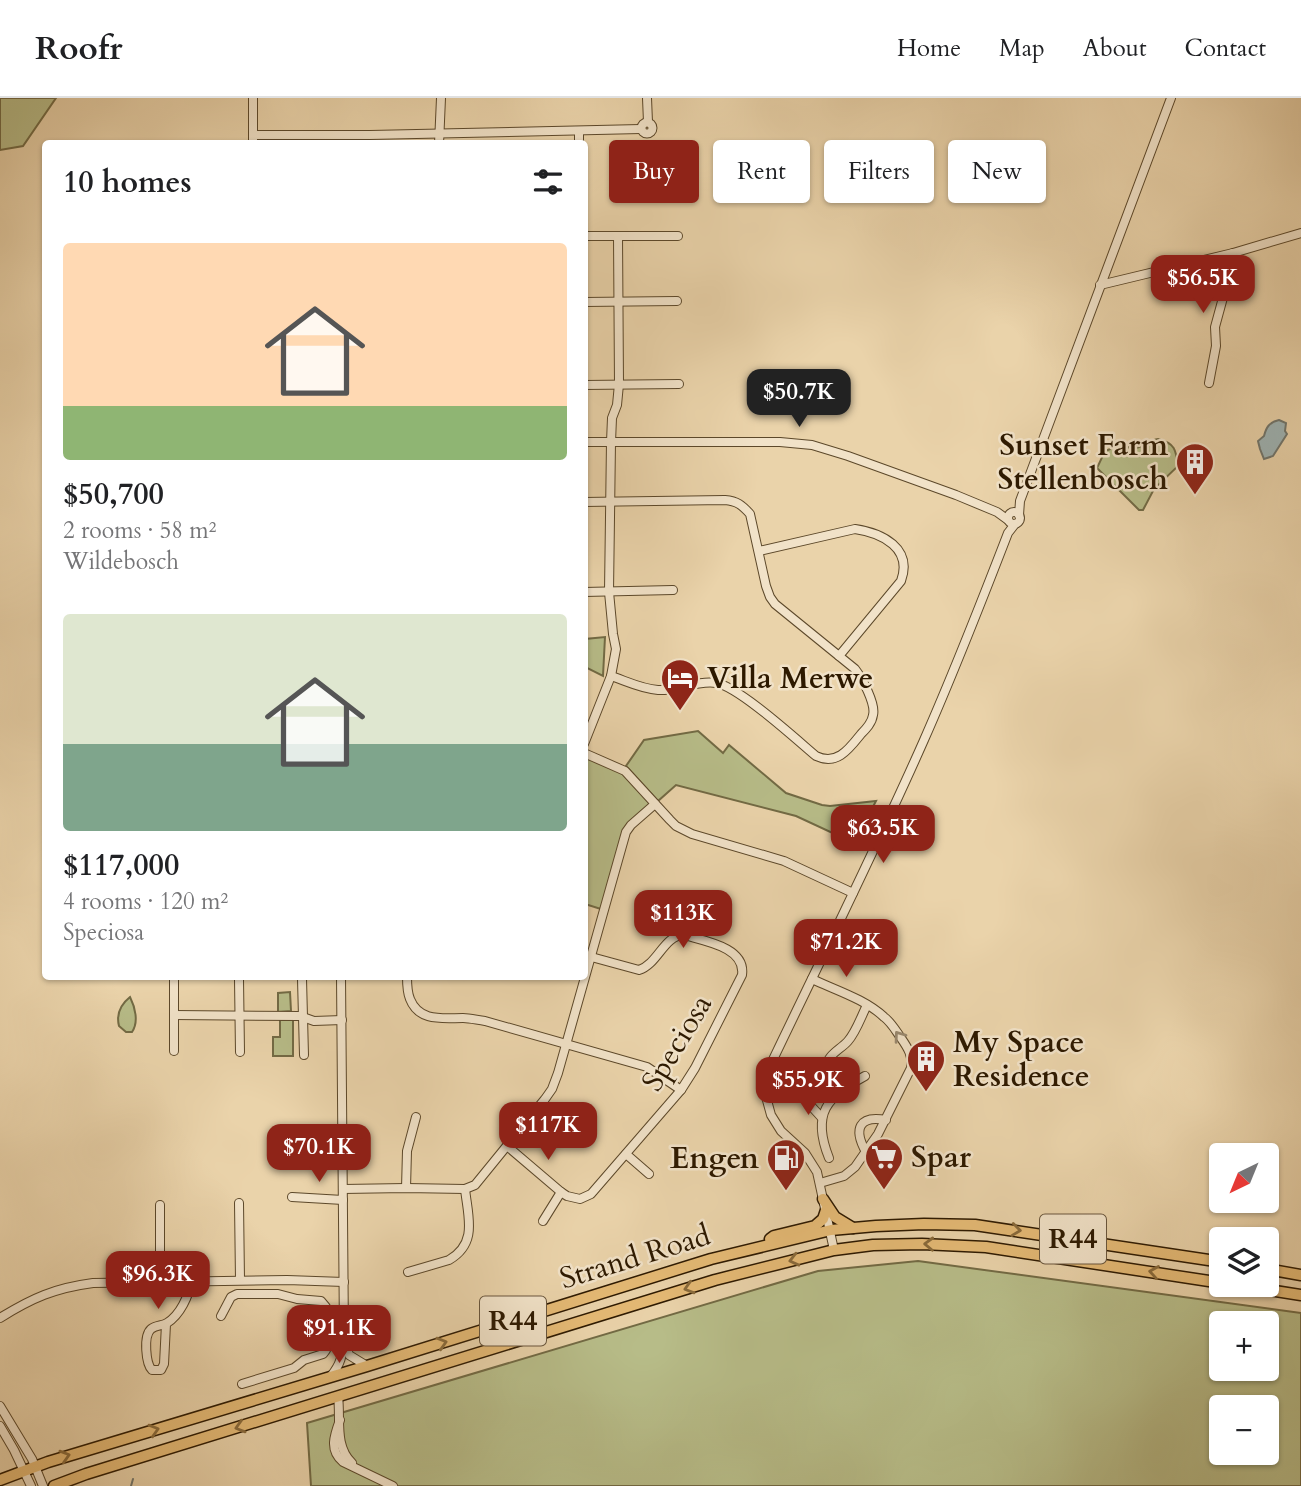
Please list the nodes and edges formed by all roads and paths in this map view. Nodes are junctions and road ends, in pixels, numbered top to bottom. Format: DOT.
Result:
graph roads {
  1 [pos="253,98"];
  2 [pos="441,98"];
  3 [pos="647,98"];
  4 [pos="1171,98"];
  5 [pos="579,131"];
  6 [pos="439,133"];
  7 [pos="253,139"];
  8 [pos="370,139"];
  9 [pos="439,140"];
  10 [pos="579,140"];
  11 [pos="1301,233"];
  12 [pos="588,236"];
  13 [pos="618,236"];
  14 [pos="678,236"];
  15 [pos="1233,253"];
  16 [pos="1100,285"];
  17 [pos="677,301"];
  18 [pos="588,302"];
  19 [pos="619,302"];
  20 [pos="1209,383"];
  21 [pos="619,384"];
  22 [pos="679,384"];
  23 [pos="588,385"];
  24 [pos="588,442"];
  25 [pos="611,442"];
  26 [pos="588,502"];
  27 [pos="611,502"];
  28 [pos="1012,518"];
  29 [pos="759,551"];
  30 [pos="673,590"];
  31 [pos="588,592"];
  32 [pos="609,592"];
  33 [pos="839,656"];
  34 [pos="611,676"];
  35 [pos="588,734"];
  36 [pos="588,755"];
  37 [pos="655,804"];
  38 [pos="853,893"];
  39 [pos="588,956"];
  40 [pos="812,979"];
  41 [pos="174,980"];
  42 [pos="239,980"];
  43 [pos="302,980"];
  44 [pos="341,980"];
  45 [pos="408,980"];
  46 [pos="582,980"];
  47 [pos="867,1006"];
  48 [pos="174,1015"];
  49 [pos="239,1016"];
  50 [pos="303,1017"];
  51 [pos="342,1020"];
  52 [pos="567,1044"];
  53 [pos="174,1051"];
  54 [pos="240,1052"];
  55 [pos="304,1055"];
  56 [pos="865,1076"];
  57 [pos="843,1088"];
  58 [pos="681,1090"];
  59 [pos="802,1096"];
  60 [pos="416,1117"];
  61 [pos="822,1118"];
  62 [pos="886,1119"];
  63 [pos="507,1146"];
  64 [pos="866,1152"];
  65 [pos="625,1154"];
  66 [pos="828,1158"];
  67 [pos="649,1174"];
  68 [pos="820,1183"];
  69 [pos="406,1188"];
  70 [pos="343,1189"];
  71 [pos="464,1189"];
  72 [pos="561,1192"];
  73 [pos="292,1197"];
  74 [pos="343,1200"];
  75 [pos="239,1203"];
  76 [pos="825,1204"];
  77 [pos="160,1205"];
  78 [pos="543,1221"];
  79 [pos="853,1228"];
  80 [pos="831,1230"];
  81 [pos="760,1247"];
  82 [pos="834,1250"];
  83 [pos="1209,1260"];
  84 [pos="1279,1271"];
  85 [pos="408,1272"];
  86 [pos="1301,1275"];
  87 [pos="240,1280"];
  88 [pos="297,1280"];
  89 [pos="191,1281"];
  90 [pos="1209,1281"];
  91 [pos="160,1282"];
  92 [pos="344,1282"];
  93 [pos="1279,1292"];
  94 [pos="1301,1295"];
  95 [pos="297,1299"];
  96 [pos="221,1316"];
  97 [pos="0,1318"];
  98 [pos="166,1324"];
  99 [pos="344,1338"];
  100 [pos="367,1366"];
  101 [pos="349,1371"];
  102 [pos="330,1377"];
  103 [pos="316,1381"];
  104 [pos="242,1384"];
  105 [pos="338,1396"];
  106 [pos="0,1406"];
  107 [pos="0,1426"];
  108 [pos="30,1468"];
  109 [pos="0,1480"];
  110 [pos="30,1486"];
  111 [pos="43,1486"];
  112 [pos="54,1486"];
  113 [pos="393,1486"];
  1 -- 7 [label="street"];
  2 -- 6 [label="street"];
  3 -- 5 [label="street"];
  4 -- 16 [label="street"];
  5 -- 6 [label="street"];
  5 -- 10 [label="street"];
  6 -- 8 [label="street"];
  6 -- 9 [label="street"];
  7 -- 8 [label="street"];
  11 -- 15 [label="street"];
  12 -- 13 [label="street"];
  13 -- 14 [label="street"];
  13 -- 19 [label="street"];
  15 -- 16 [label="street"];
  15 -- 20 [label="street"];
  16 -- 28 [label="street"];
  17 -- 19 [label="street"];
  18 -- 19 [label="street"];
  19 -- 21 [label="street"];
  21 -- 22 [label="street"];
  21 -- 23 [label="street"];
  21 -- 25 [label="street"];
  24 -- 25 [label="street"];
  25 -- 27 [label="street"];
  25 -- 28 [label="street"];
  26 -- 27 [label="street"];
  27 -- 29 [label="street"];
  27 -- 32 [label="street"];
  28 -- 38 [label="street"];
  29 -- 33 [label="street"];
  29 -- 33 [label="street"];
  30 -- 32 [label="street"];
  31 -- 32 [label="street"];
  32 -- 34 [label="street"];
  33 -- 34 [label="street"];
  34 -- 35 [label="street"];
  36 -- 37 [label="street"];
  37 -- 38 [label="street"];
  37 -- 39 [label="street"];
  38 -- 40 [label="street"];
  39 -- 58 [label="street, Speciosa"];
  40 -- 47 [label="street"];
  40 -- 68 [label="street"];
  41 -- 48 [label="street"];
  42 -- 49 [label="street"];
  43 -- 50 [label="street"];
  44 -- 51 [label="street"];
  45 -- 52 [label="street"];
  46 -- 52 [label="street"];
  47 -- 57 [label="street"];
  62 -- 47 [label="street, one-way"];
  48 -- 49 [label="street"];
  48 -- 53 [label="street"];
  49 -- 50 [label="street"];
  49 -- 54 [label="street"];
  50 -- 51 [label="street"];
  50 -- 55 [label="street"];
  51 -- 70 [label="street"];
  52 -- 58 [label="street"];
  52 -- 63 [label="street"];
  56 -- 57 [label="street"];
  57 -- 61 [label="street"];
  58 -- 65 [label="street, Speciosa"];
  59 -- 61 [label="street"];
  60 -- 69 [label="street"];
  61 -- 66 [label="street"];
  62 -- 64 [label="street"];
  62 -- 64 [label="street"];
  63 -- 71 [label="street"];
  63 -- 72 [label="street"];
  64 -- 68 [label="street"];
  65 -- 67 [label="street"];
  65 -- 72 [label="street, Speciosa"];
  68 -- 76 [label="street"];
  69 -- 70 [label="street"];
  69 -- 71 [label="street"];
  70 -- 74 [label="street"];
  71 -- 85 [label="street"];
  72 -- 78 [label="street"];
  73 -- 74 [label="street"];
  74 -- 92 [label="street"];
  75 -- 87 [label="street"];
  76 -- 79 [label="main road"];
  76 -- 80 [label="street"];
  76 -- 81 [label="main road"];
  77 -- 91 [label="street"];
  79 -- 80 [label="main road, Strand Road / R44"];
  79 -- 83 [label="main road, Strand Road / R44, one-way"];
  80 -- 81 [label="main road, Strand Road / R44"];
  80 -- 82 [label="street"];
  100 -- 81 [label="main road, Strand Road / R44, one-way"];
  90 -- 82 [label="main road, Strand Road / R44, one-way"];
  82 -- 105 [label="main road, Strand Road / R44, one-way"];
  84 -- 86 [label="main road"];
  87 -- 88 [label="street"];
  87 -- 89 [label="street"];
  88 -- 92 [label="street"];
  88 -- 95 [label="street"];
  89 -- 91 [label="street"];
  89 -- 98 [label="street"];
  91 -- 97 [label="street"];
  92 -- 99 [label="street"];
  93 -- 94 [label="main road"];
  95 -- 96 [label="street"];
  95 -- 104 [label="street"];
  98 -- 98 [label="street"];
  99 -- 100 [label="street"];
  99 -- 102 [label="street"];
  100 -- 101 [label="main road, Strand Road / R44"];
  101 -- 102 [label="main road, Strand Road / R44"];
  101 -- 105 [label="main road"];
  102 -- 103 [label="main road, Strand Road / R44"];
  103 -- 105 [label="main road"];
  108 -- 103 [label="main road, Strand Road / R44, one-way"];
  105 -- 112 [label="main road, Strand Road / R44, one-way"];
  105 -- 113 [label="street"];
  106 -- 108 [label="street"];
  107 -- 108 [label="street"];
  108 -- 109 [label="main road, Strand Road / R44"];
  108 -- 110 [label="street"];
  108 -- 111 [label="street"];
}
